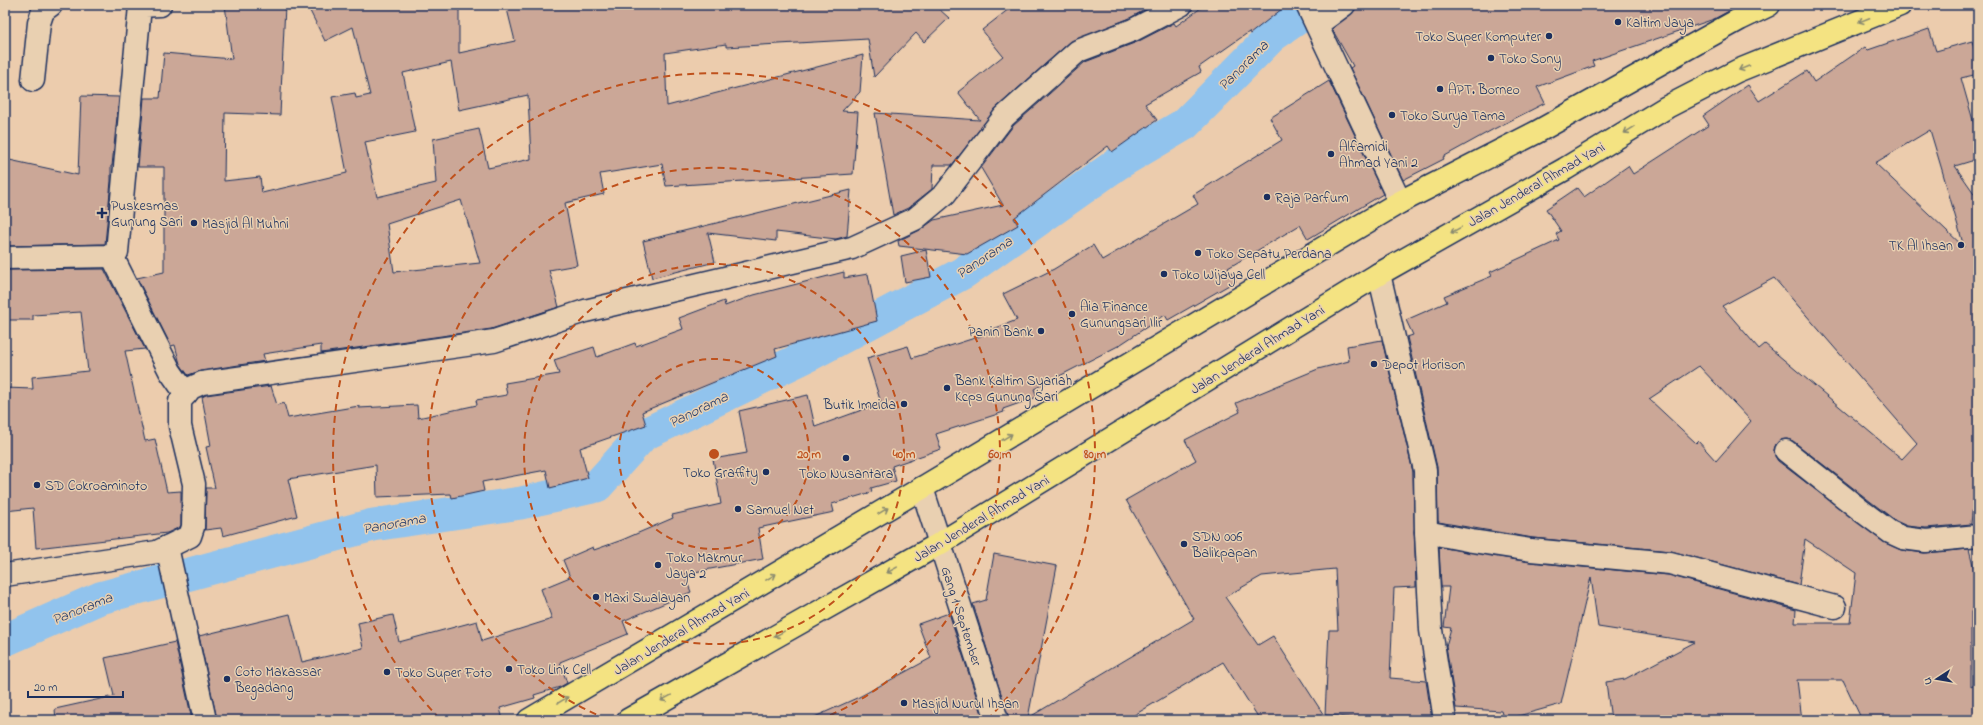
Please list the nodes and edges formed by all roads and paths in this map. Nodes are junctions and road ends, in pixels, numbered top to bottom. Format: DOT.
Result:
graph roads {
  1 [pos="51,5"];
  2 [pos="141,5"];
  3 [pos="1181,5"];
  4 [pos="1344,5"];
  5 [pos="1769,5"];
  6 [pos="1900,5"];
  7 [pos="1311,13"];
  8 [pos="33,80"];
  9 [pos="1400,202"];
  10 [pos="112,256"];
  11 [pos="5,258"];
  12 [pos="1379,274"];
  13 [pos="186,394"];
  14 [pos="1786,451"];
  15 [pos="922,488"];
  16 [pos="1426,532"];
  17 [pos="1978,536"];
  18 [pos="938,544"];
  19 [pos="168,554"];
  20 [pos="5,575"];
  21 [pos="1835,606"];
  22 [pos="205,720"];
  23 [pos="529,720"];
  24 [pos="628,720"];
  25 [pos="996,720"];
  26 [pos="1445,720"];
  1 -- 8 [label="street"];
  2 -- 10 [label="street"];
  3 -- 13 [label="street"];
  4 -- 7 [label="street"];
  5 -- 9 [label="main road, Jalan Jenderal Ahmad Yani"];
  6 -- 12 [label="main road, Jalan Jenderal Ahmad Yani, one-way"];
  7 -- 9 [label="street"];
  15 -- 9 [label="main road, Jalan Jenderal Ahmad Yani, one-way"];
  10 -- 11 [label="street"];
  10 -- 13 [label="street"];
  12 -- 16 [label="street"];
  12 -- 18 [label="main road, Jalan Jenderal Ahmad Yani"];
  13 -- 19 [label="street"];
  14 -- 17 [label="street"];
  15 -- 18 [label="street, Gang 1 September"];
  23 -- 15 [label="main road, Jalan Jenderal Ahmad Yani, one-way"];
  16 -- 21 [label="street"];
  16 -- 26 [label="street"];
  18 -- 24 [label="main road, Jalan Jenderal Ahmad Yani, one-way"];
  18 -- 25 [label="street, Gang 1 September"];
  19 -- 20 [label="street"];
  19 -- 22 [label="street"];
}
